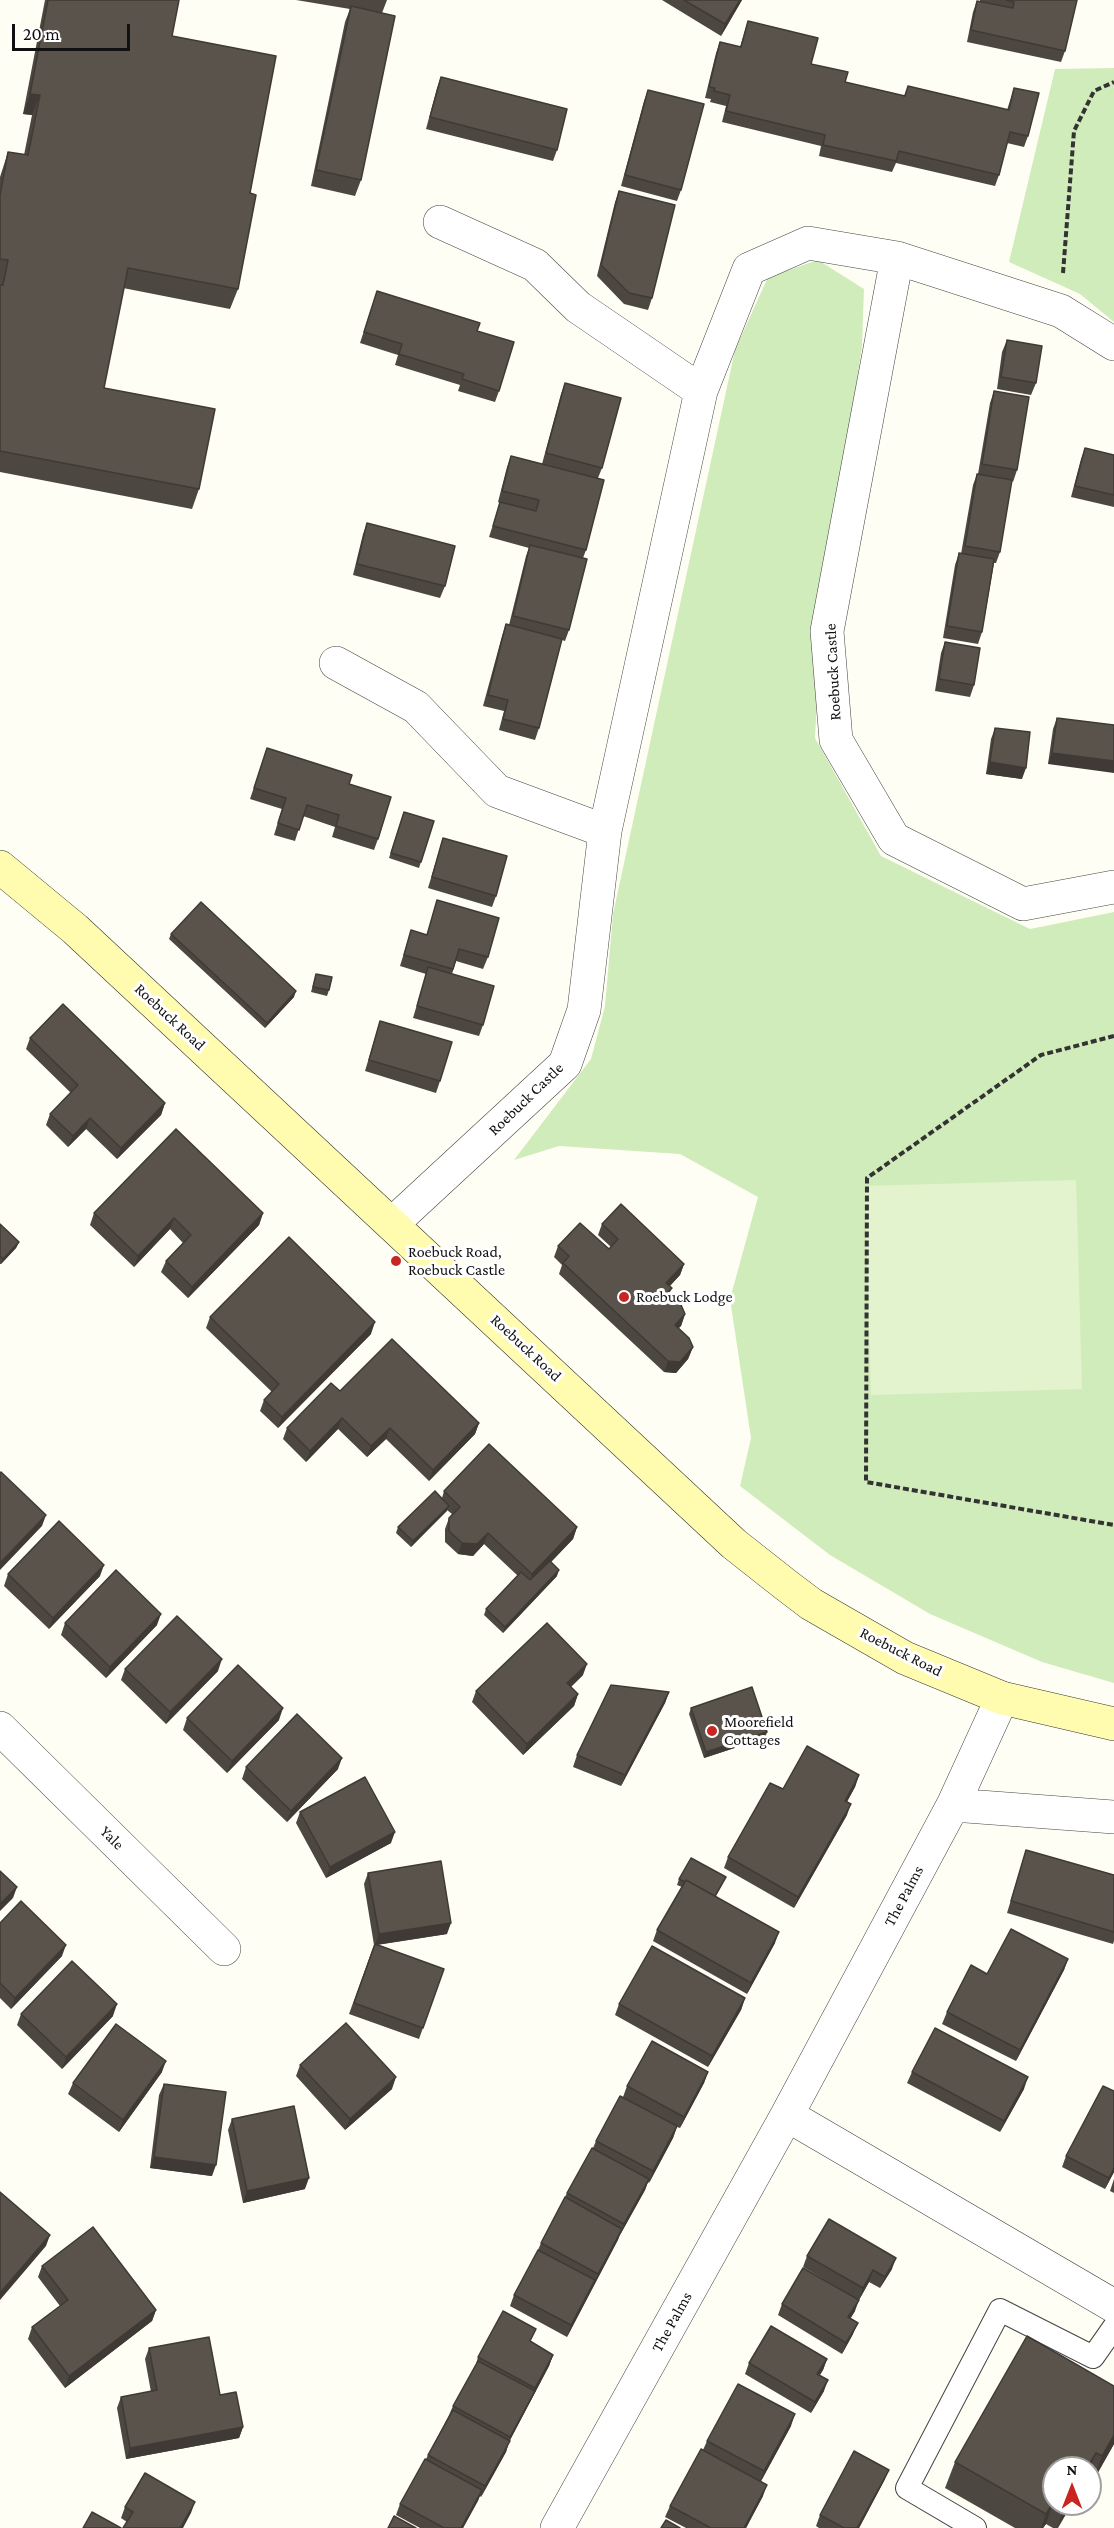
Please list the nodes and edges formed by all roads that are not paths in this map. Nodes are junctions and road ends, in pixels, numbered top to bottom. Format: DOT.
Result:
graph roads {
  1 [pos="440,222"];
  2 [pos="897,258"];
  3 [pos="1114,344"];
  4 [pos="701,391"];
  5 [pos="336,663"];
  6 [pos="605,831"];
  7 [pos="0,867"];
  8 [pos="1114,887"];
  9 [pos="393,1223"];
  10 [pos="1002,1698"];
  11 [pos="1114,1724"];
  12 [pos="0,1728"];
  13 [pos="953,1804"];
  14 [pos="1114,1817"];
  15 [pos="224,1948"];
  16 [pos="787,2115"];
  17 [pos="1114,2306"];
  18 [pos="1114,2327"];
  19 [pos="558,2528"];
  20 [pos="975,2528"];
  1 -- 4 [label="street"];
  2 -- 3 [label="street, Roebuck Castle"];
  2 -- 4 [label="street, Roebuck Castle"];
  2 -- 8 [label="street, Roebuck Castle"];
  4 -- 6 [label="street, Roebuck Castle"];
  5 -- 6 [label="street"];
  6 -- 9 [label="street, Roebuck Castle"];
  7 -- 9 [label="street, Roebuck Road"];
  9 -- 10 [label="street, Roebuck Road"];
  10 -- 11 [label="street, Roebuck Road"];
  10 -- 13 [label="street, The Palms"];
  12 -- 15 [label="street, Yale"];
  13 -- 14 [label="street"];
  13 -- 16 [label="street, The Palms"];
  16 -- 17 [label="street"];
  16 -- 19 [label="street, The Palms"];
  18 -- 20 [label="lane"];
}
